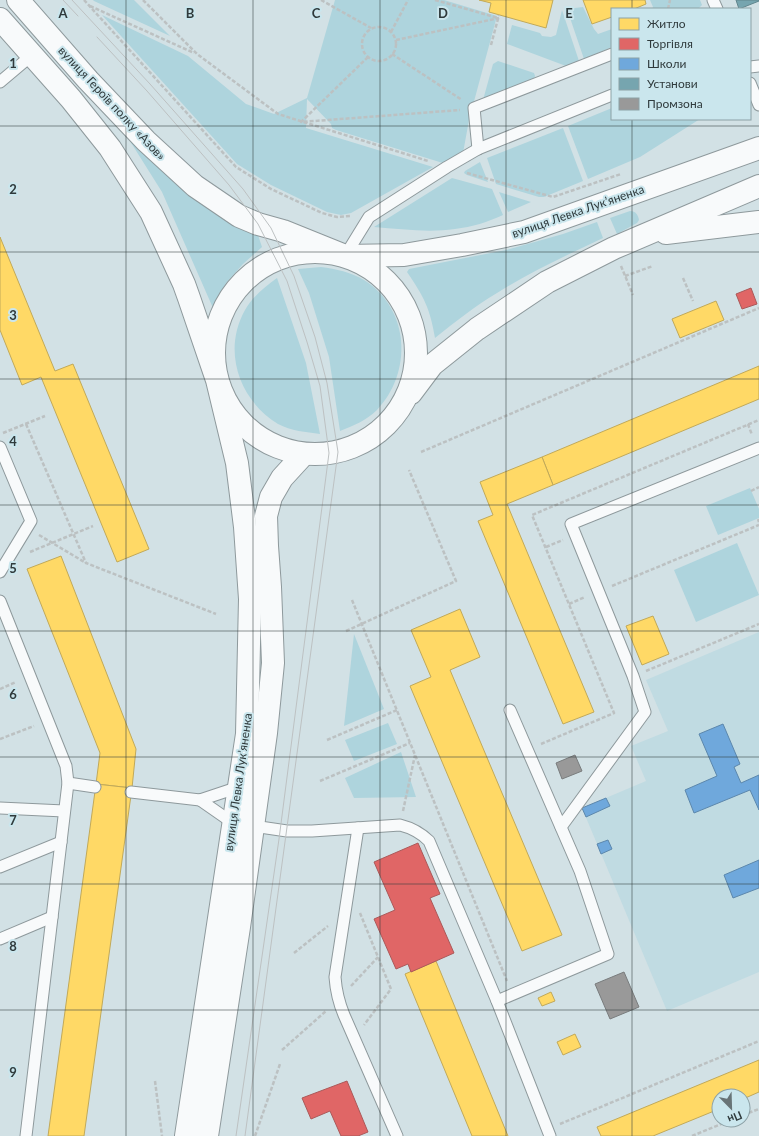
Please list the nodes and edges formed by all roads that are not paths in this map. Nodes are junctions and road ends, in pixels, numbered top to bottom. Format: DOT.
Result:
graph roads {
  1 [pos="18,0"];
  2 [pos="0,18"];
  3 [pos="611,54"];
  4 [pos="32,55"];
  5 [pos="0,82"];
  6 [pos="751,85"];
  7 [pos="611,95"];
  8 [pos="759,105"];
  9 [pos="759,148"];
  10 [pos="478,149"];
  11 [pos="759,186"];
  12 [pos="759,222"];
  13 [pos="641,236"];
  14 [pos="345,256"];
  15 [pos="217,380"];
  16 [pos="402,405"];
  17 [pos="0,447"];
  18 [pos="759,448"];
  19 [pos="304,454"];
  20 [pos="0,572"];
  21 [pos="0,601"];
  22 [pos="510,710"];
  23 [pos="68,783"];
  24 [pos="95,787"];
  25 [pos="238,787"];
  26 [pos="131,792"];
  27 [pos="200,800"];
  28 [pos="0,808"];
  29 [pos="64,811"];
  30 [pos="243,824"];
  31 [pos="560,827"];
  32 [pos="358,828"];
  33 [pos="61,842"];
  34 [pos="0,867"];
  35 [pos="52,917"];
  36 [pos="0,939"];
  37 [pos="497,1001"];
  38 [pos="344,1015"];
  39 [pos="395,1133"];
  40 [pos="549,1133"];
  41 [pos="26,1136"];
  42 [pos="186,1136"];
  43 [pos="207,1136"];
  1 -- 14 [label="main road, вулиця Героїв полку «Азов»"];
  2 -- 4 [label="main road"];
  3 -- 10 [label="lane"];
  4 -- 5 [label="lane"];
  4 -- 15 [label="main road"];
  6 -- 8 [label="lane"];
  7 -- 10 [label="lane"];
  9 -- 14 [label="main road, вулиця Левка Лукʼяненка"];
  10 -- 14 [label="lane"];
  11 -- 13 [label="main road"];
  12 -- 13 [label="main road"];
  13 -- 16 [label="main road"];
  14 -- 15 [label="main road"];
  14 -- 16 [label="main road"];
  15 -- 19 [label="main road"];
  15 -- 25 [label="main road, вулиця Левка Лукʼяненка"];
  16 -- 19 [label="main road"];
  17 -- 20 [label="lane"];
  18 -- 31 [label="lane"];
  19 -- 30 [label="main road, вулиця Левка Лукʼяненка"];
  21 -- 23 [label="lane"];
  22 -- 31 [label="lane"];
  23 -- 24 [label="lane"];
  23 -- 29 [label="lane"];
  25 -- 27 [label="lane"];
  25 -- 30 [label="main road, вулиця Левка Лукʼяненка"];
  26 -- 27 [label="lane"];
  27 -- 30 [label="lane"];
  28 -- 29 [label="lane"];
  29 -- 33 [label="lane"];
  30 -- 32 [label="lane"];
  30 -- 42 [label="main road, вулиця Левка Лукʼяненка"];
  30 -- 43 [label="main road, вулиця Левка Лукʼяненка"];
  31 -- 37 [label="lane"];
  32 -- 37 [label="lane"];
  32 -- 38 [label="lane"];
  33 -- 34 [label="lane"];
  33 -- 35 [label="lane"];
  35 -- 36 [label="lane"];
  35 -- 41 [label="lane"];
  37 -- 40 [label="lane"];
  38 -- 39 [label="lane"];
  38 -- 39 [label="lane"];
}
